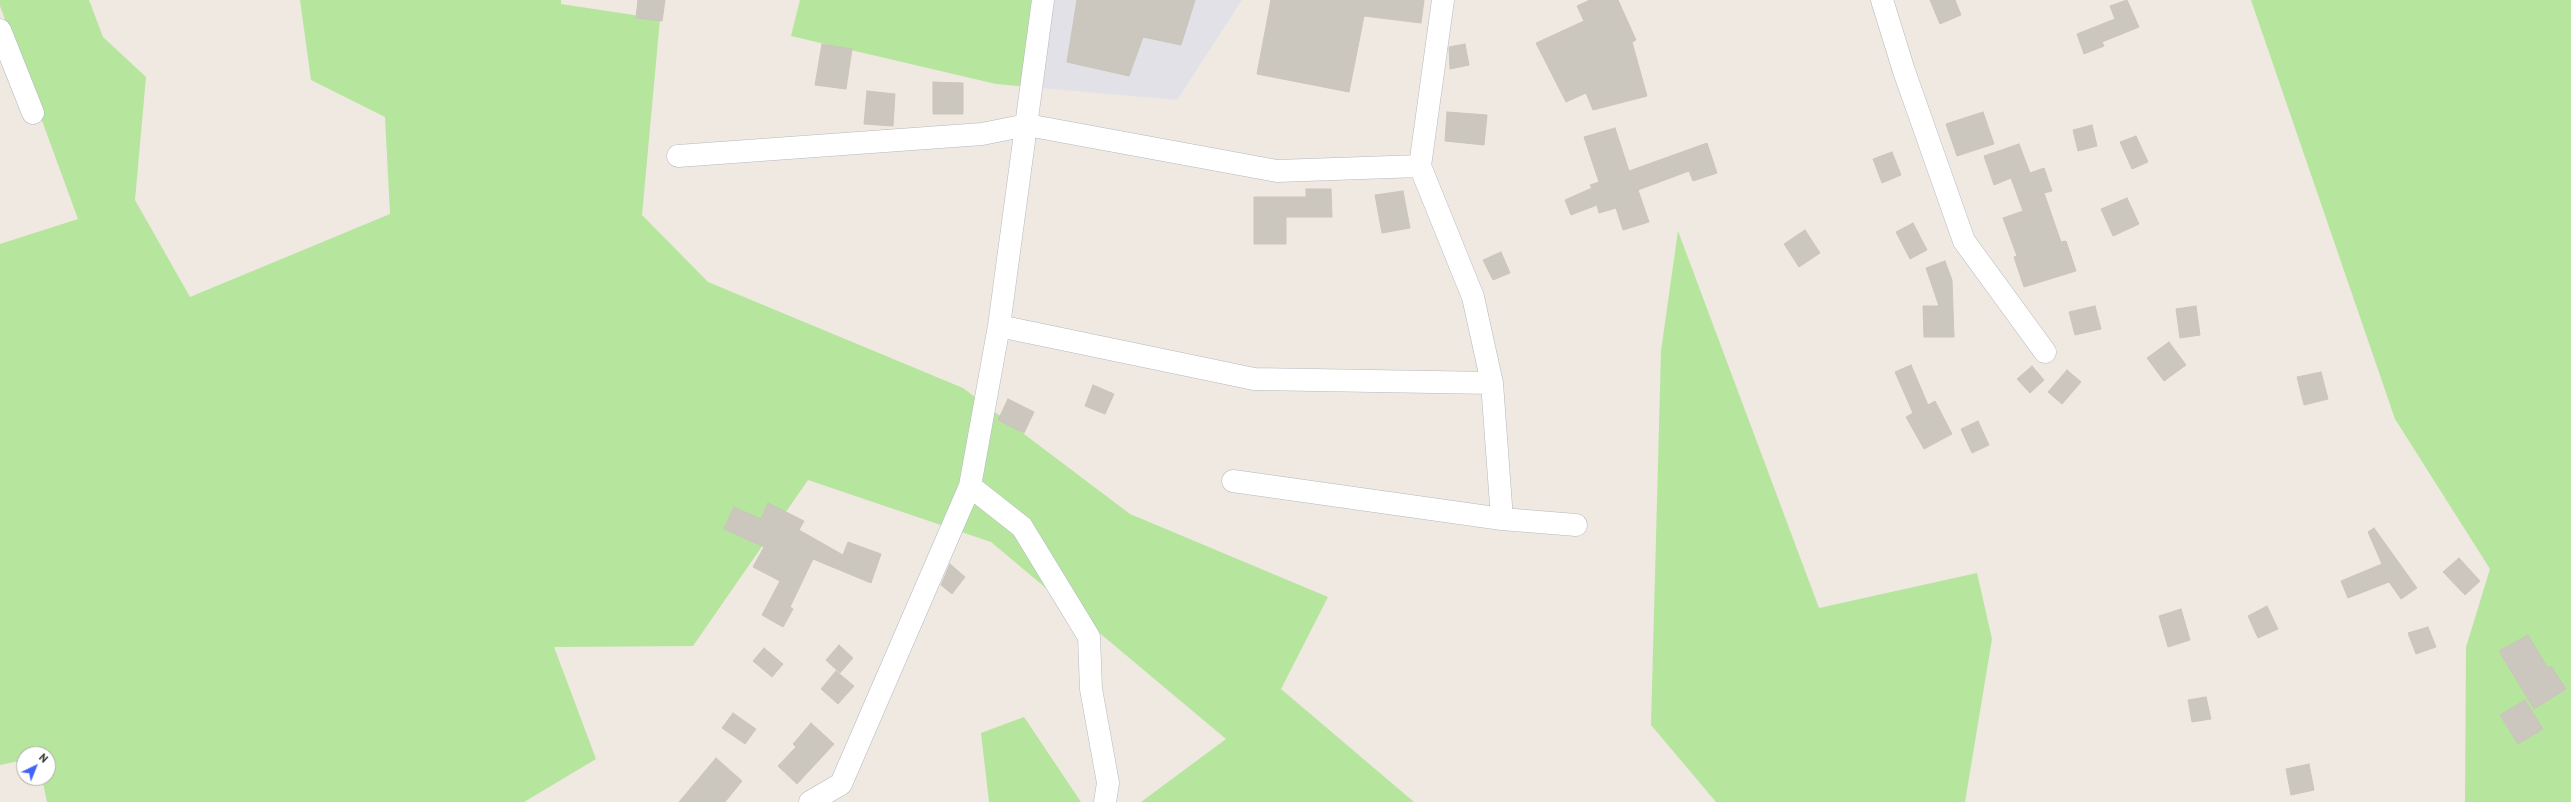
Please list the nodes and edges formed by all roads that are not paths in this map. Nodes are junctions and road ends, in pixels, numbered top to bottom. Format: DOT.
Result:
graph roads {
  1 [pos="1043,0"];
  2 [pos="1442,0"];
  3 [pos="1882,0"];
  4 [pos="0,30"];
  5 [pos="33,113"];
  6 [pos="1026,125"];
  7 [pos="678,156"];
  8 [pos="1420,166"];
  9 [pos="999,326"];
  10 [pos="2045,352"];
  11 [pos="1492,383"];
  12 [pos="1233,481"];
  13 [pos="970,486"];
  14 [pos="1502,519"];
  15 [pos="1576,524"];
  16 [pos="810,802"];
  17 [pos="1105,802"];
  1 -- 6 [label="street"];
  2 -- 8 [label="street"];
  3 -- 10 [label="street"];
  4 -- 5 [label="street"];
  6 -- 7 [label="street"];
  6 -- 8 [label="street"];
  6 -- 9 [label="street"];
  8 -- 11 [label="street"];
  9 -- 11 [label="street"];
  9 -- 13 [label="street"];
  11 -- 14 [label="street"];
  12 -- 14 [label="street"];
  13 -- 16 [label="street"];
  13 -- 17 [label="street"];
  14 -- 15 [label="street"];
}
